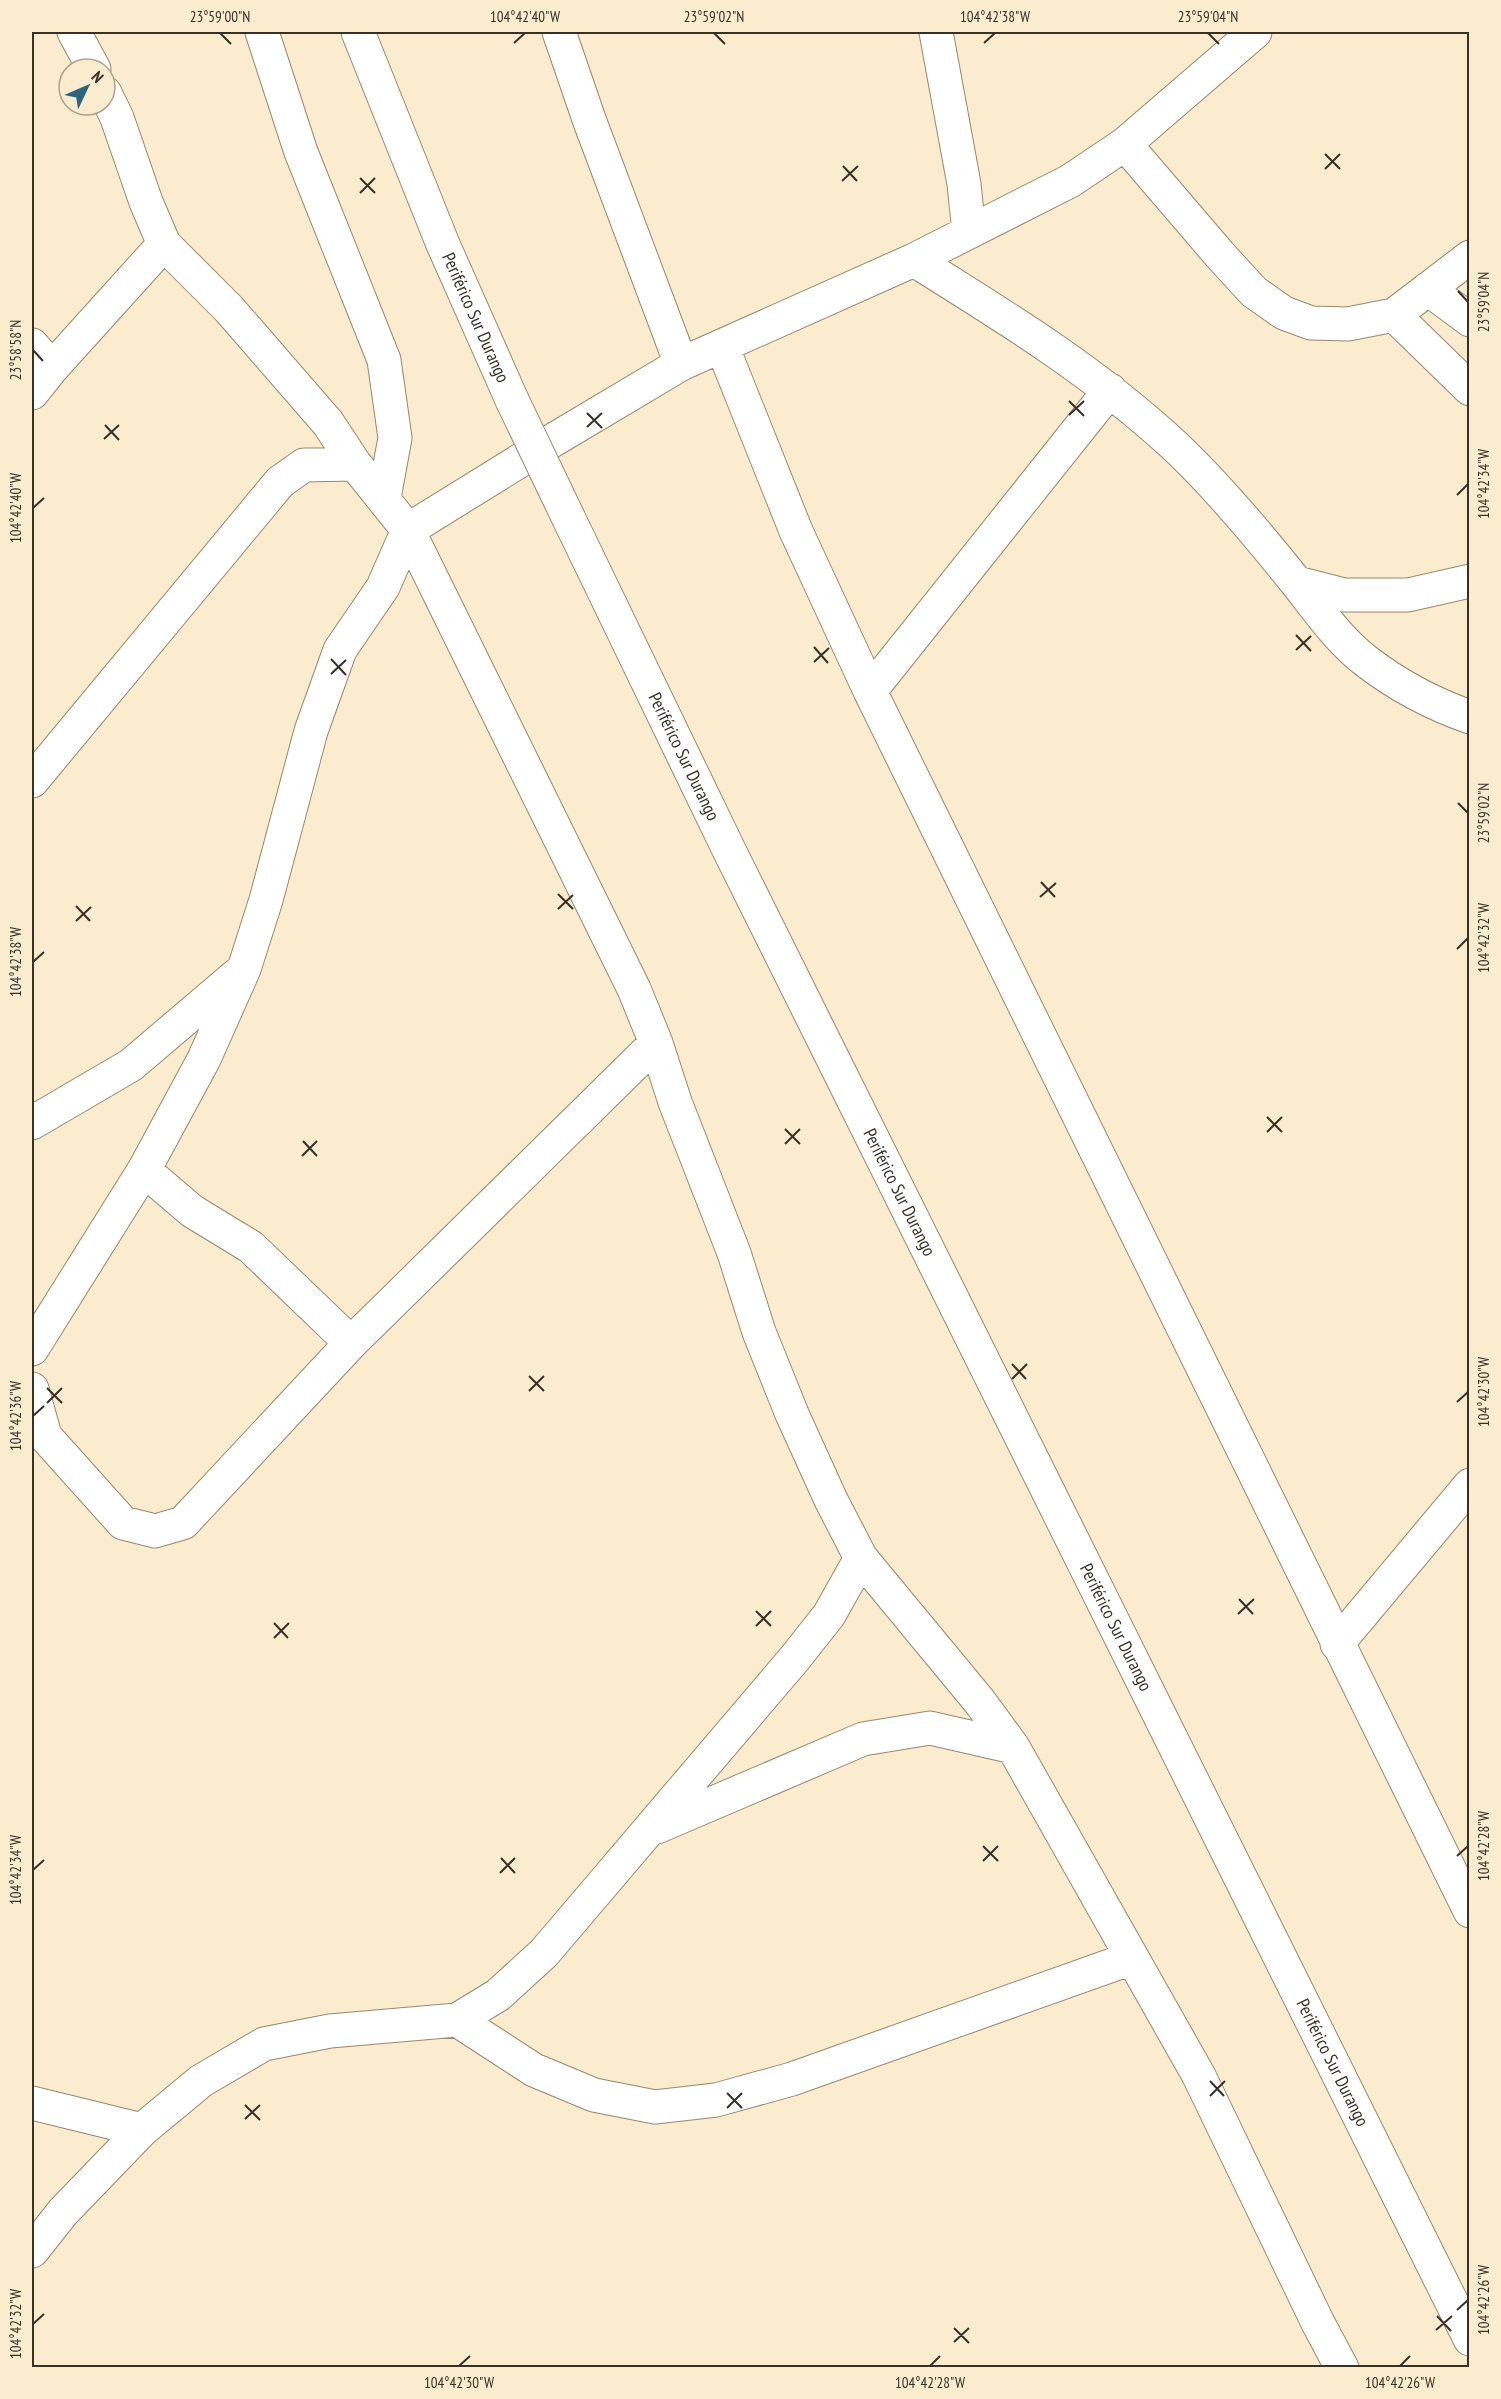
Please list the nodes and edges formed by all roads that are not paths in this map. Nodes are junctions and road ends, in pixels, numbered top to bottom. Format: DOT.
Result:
graph roads {
  1 [pos="74,32"];
  2 [pos="262,32"];
  3 [pos="358,32"];
  4 [pos="559,32"];
  5 [pos="936,32"];
  6 [pos="1255,32"];
  7 [pos="88,57"];
  8 [pos="117,117"];
  9 [pos="1125,144"];
  10 [pos="969,232"];
  11 [pos="164,244"];
  12 [pos="1470,257"];
  13 [pos="914,260"];
  14 [pos="1428,289"];
  15 [pos="1394,315"];
  16 [pos="1470,320"];
  17 [pos="722,346"];
  18 [pos="42,357"];
  19 [pos="681,364"];
  20 [pos="1470,389"];
  21 [pos="1110,390"];
  22 [pos="32,393"];
  23 [pos="355,464"];
  24 [pos="384,498"];
  25 [pos="408,530"];
  26 [pos="1470,581"];
  27 [pos="1298,583"];
  28 [pos="870,691"];
  29 [pos="1470,717"];
  30 [pos="34,774"];
  31 [pos="244,969"];
  32 [pos="656,1043"];
  33 [pos="32,1123"];
  34 [pos="144,1170"];
  35 [pos="351,1344"];
  36 [pos="32,1349"];
  37 [pos="32,1389"];
  38 [pos="1470,1485"];
  39 [pos="861,1558"];
  40 [pos="1337,1644"];
  41 [pos="1013,1747"];
  42 [pos="650,1830"];
  43 [pos="1470,1911"];
  44 [pos="1132,1958"];
  45 [pos="457,2020"];
  46 [pos="32,2103"];
  47 [pos="142,2130"];
  48 [pos="32,2252"];
  49 [pos="1470,2339"];
  50 [pos="1342,2367"];
  1 -- 7 [label="main road"];
  2 -- 24 [label="main road"];
  3 -- 49 [label="main road, Periférico Sur Durango, bridge"];
  4 -- 19 [label="main road"];
  5 -- 10 [label="main road"];
  6 -- 9 [label="main road"];
  8 -- 11 [label="main road"];
  9 -- 10 [label="main road"];
  9 -- 15 [label="main road"];
  10 -- 13 [label="main road"];
  11 -- 18 [label="main road"];
  11 -- 23 [label="main road"];
  12 -- 14 [label="main road"];
  13 -- 17 [label="main road"];
  13 -- 21 [label="main road"];
  14 -- 15 [label="main road"];
  14 -- 16 [label="main road"];
  15 -- 20 [label="main road"];
  17 -- 19 [label="main road"];
  17 -- 28 [label="main road"];
  18 -- 22 [label="main road"];
  19 -- 25 [label="main road"];
  21 -- 27 [label="main road"];
  21 -- 28 [label="main road"];
  23 -- 24 [label="main road"];
  23 -- 30 [label="main road"];
  24 -- 25 [label="main road"];
  25 -- 31 [label="main road"];
  25 -- 32 [label="main road"];
  26 -- 27 [label="main road"];
  27 -- 29 [label="main road"];
  28 -- 40 [label="main road"];
  31 -- 33 [label="main road"];
  31 -- 34 [label="main road"];
  32 -- 35 [label="main road"];
  32 -- 39 [label="main road"];
  34 -- 35 [label="main road"];
  34 -- 36 [label="main road"];
  35 -- 37 [label="main road"];
  38 -- 40 [label="main road"];
  39 -- 41 [label="main road"];
  39 -- 42 [label="main road"];
  40 -- 43 [label="main road"];
  41 -- 42 [label="main road"];
  41 -- 44 [label="main road"];
  42 -- 45 [label="main road"];
  44 -- 45 [label="main road"];
  44 -- 50 [label="main road"];
  45 -- 47 [label="main road"];
  46 -- 47 [label="main road"];
  47 -- 48 [label="main road"];
}
